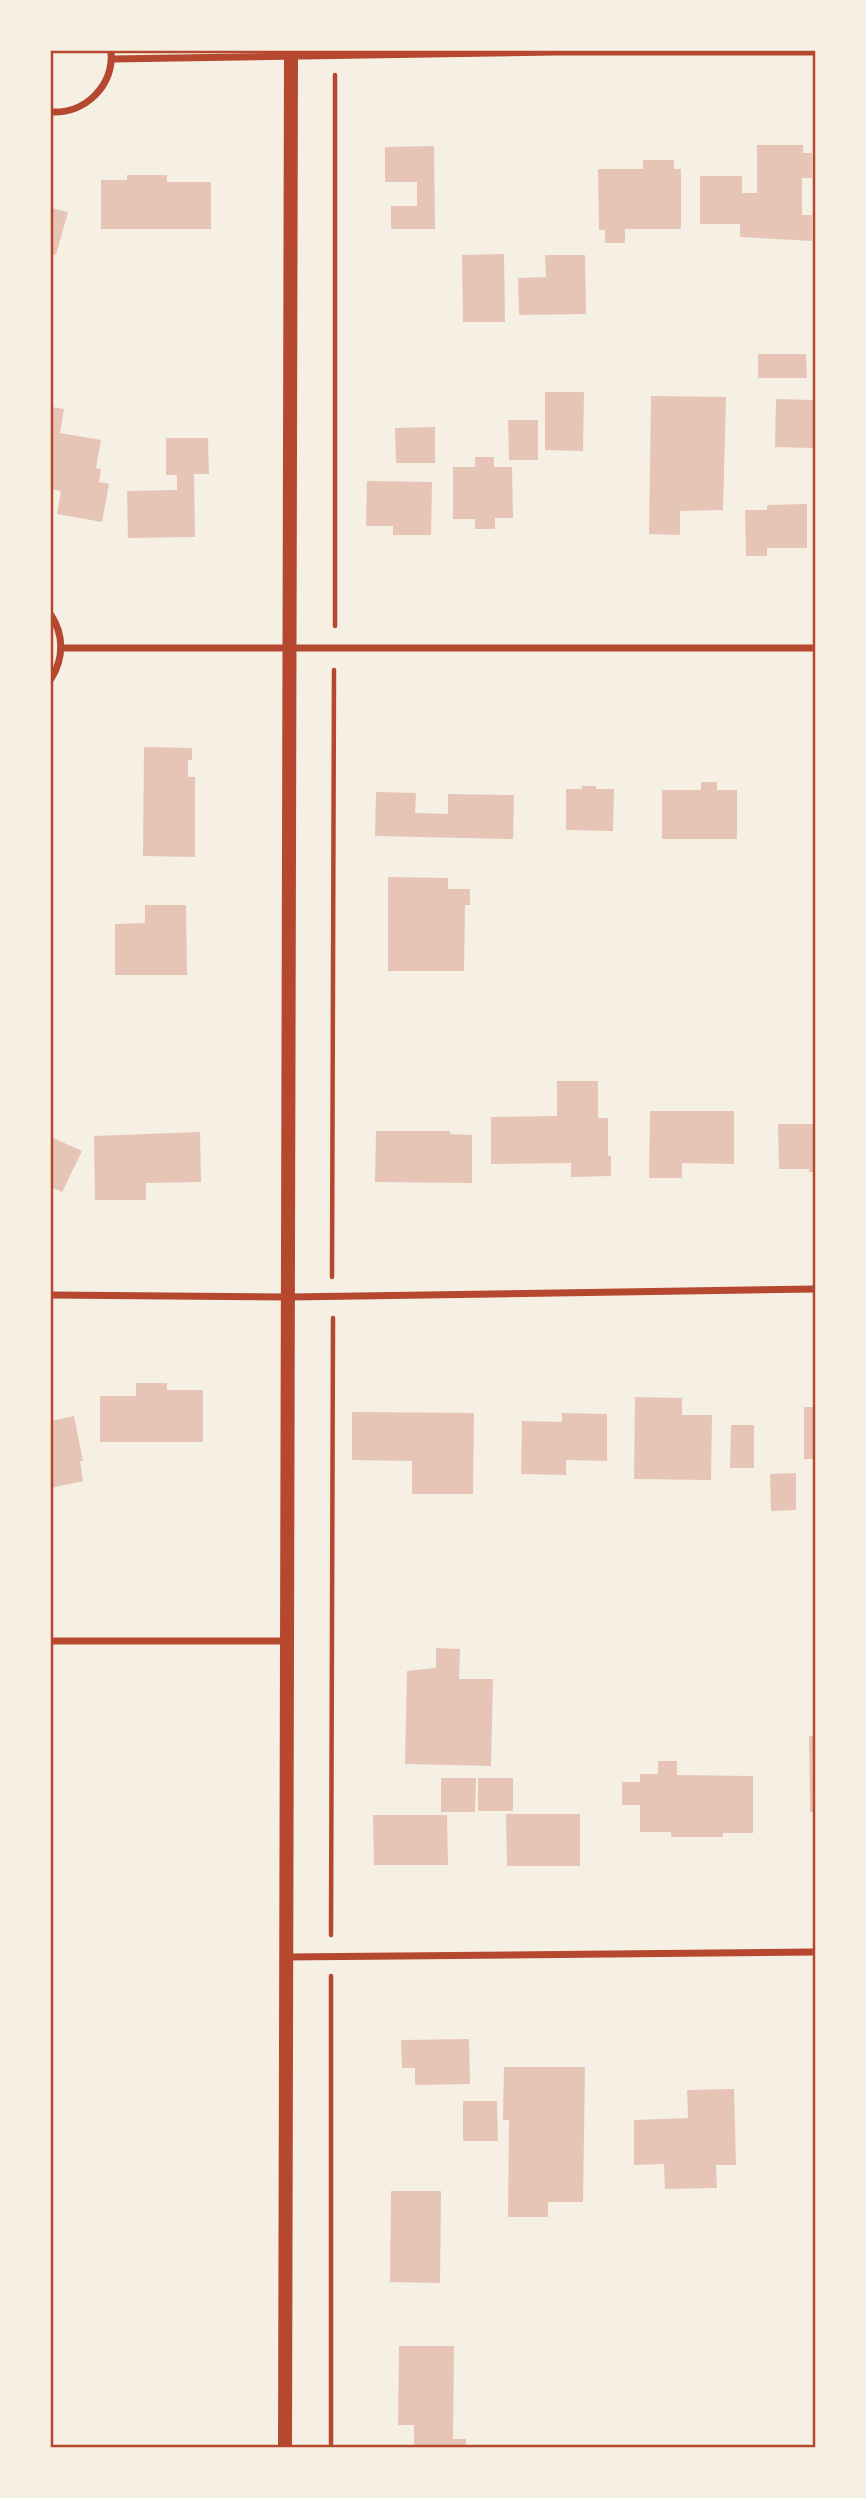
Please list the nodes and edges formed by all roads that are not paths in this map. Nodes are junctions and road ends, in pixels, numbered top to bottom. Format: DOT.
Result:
graph roads {
  1 [pos="815,52"];
  2 [pos="291,54"];
  3 [pos="111,55"];
  4 [pos="51,112"];
  5 [pos="51,615"];
  6 [pos="61,648"];
  7 [pos="815,648"];
  8 [pos="290,649"];
  9 [pos="51,679"];
  10 [pos="815,1289"];
  11 [pos="51,1295"];
  12 [pos="290,1297"];
  13 [pos="286,1641"];
  14 [pos="51,1642"];
  15 [pos="815,1952"];
  16 [pos="285,1957"];
  17 [pos="285,2447"];
  1 -- 2 [label="street"];
  2 -- 3 [label="street"];
  2 -- 8 [label="main road"];
  3 -- 4 [label="street"];
  5 -- 6 [label="street"];
  6 -- 8 [label="street"];
  6 -- 9 [label="street"];
  7 -- 8 [label="street"];
  8 -- 12 [label="main road"];
  10 -- 12 [label="street"];
  11 -- 12 [label="street"];
  12 -- 13 [label="main road"];
  13 -- 14 [label="street"];
  13 -- 16 [label="main road"];
  15 -- 16 [label="street"];
  16 -- 17 [label="main road"];
}
